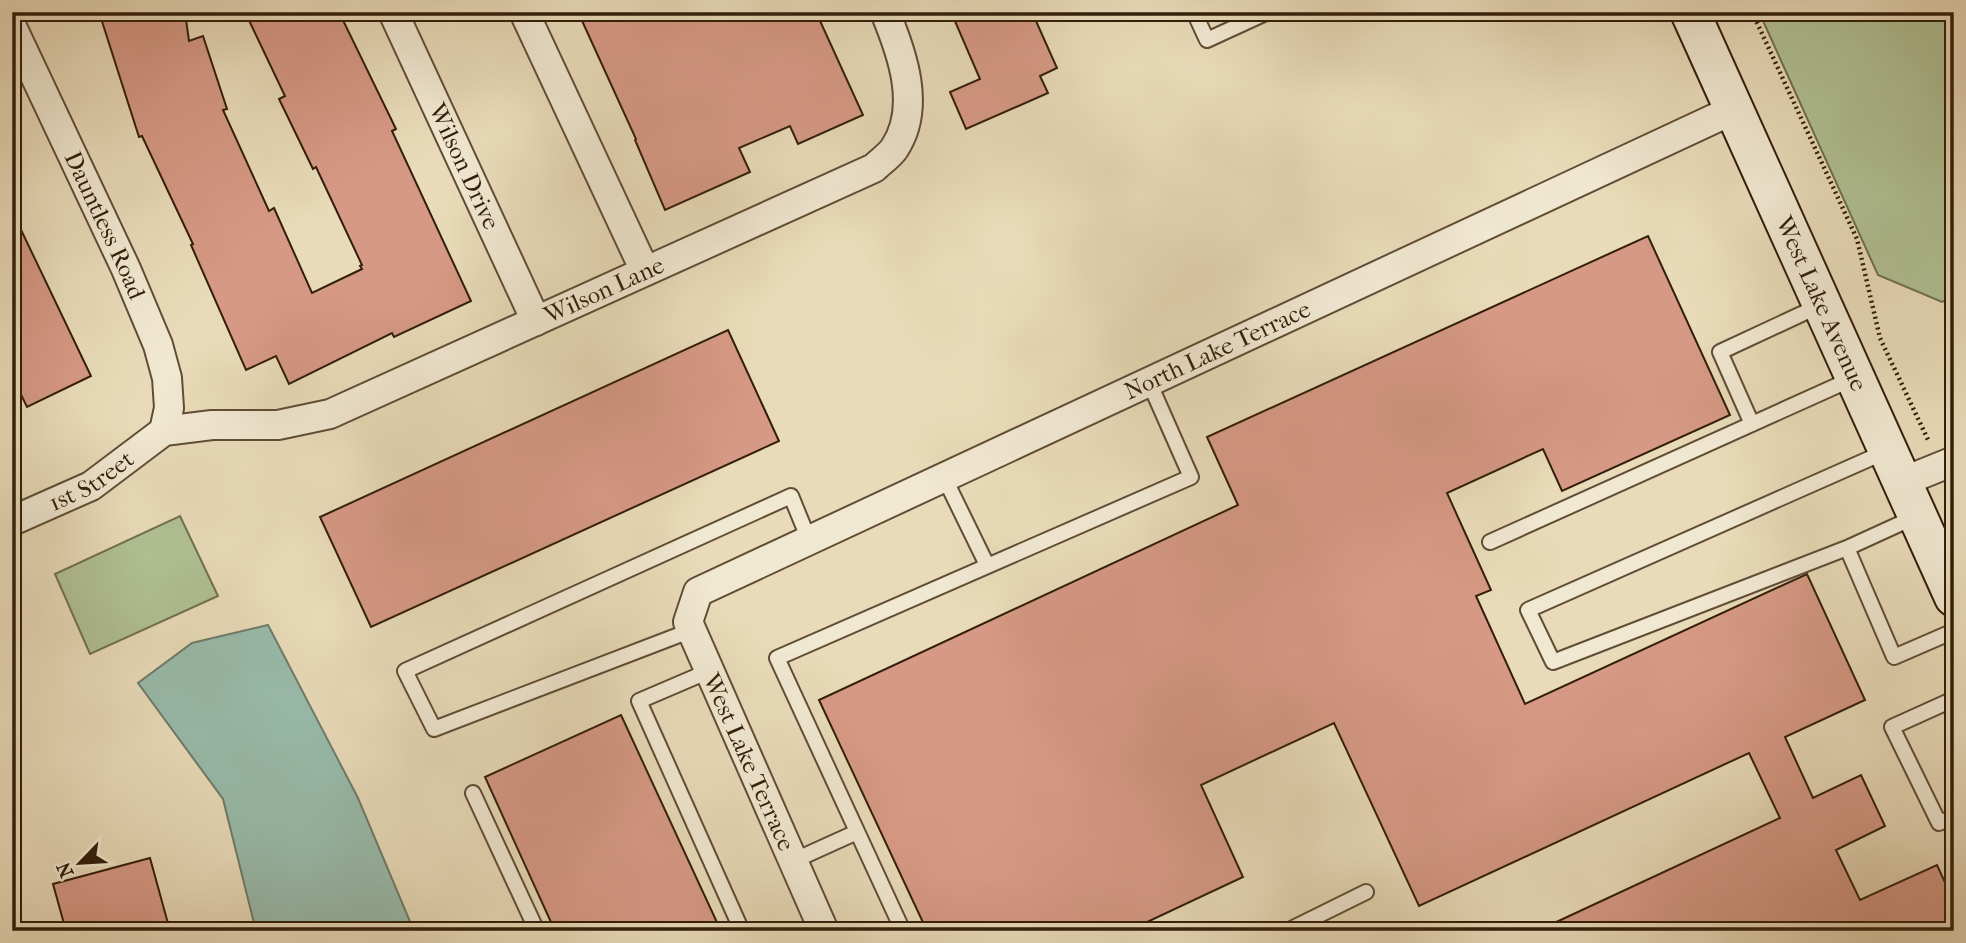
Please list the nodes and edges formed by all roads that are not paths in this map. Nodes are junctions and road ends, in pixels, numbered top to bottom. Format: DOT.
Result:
graph roads {
  1 [pos="393,12"];
  2 [pos="524,12"];
  3 [pos="885,12"];
  4 [pos="1194,12"];
  5 [pos="1268,12"];
  6 [pos="1690,12"];
  7 [pos="12,27"];
  8 [pos="1735,109"];
  9 [pos="645,271"];
  10 [pos="1822,304"];
  11 [pos="536,321"];
  12 [pos="1855,378"];
  13 [pos="1149,382"];
  14 [pos="1752,424"];
  15 [pos="164,431"];
  16 [pos="1947,464"];
  17 [pos="944,477"];
  18 [pos="1902,483"];
  19 [pos="12,521"];
  20 [pos="809,540"];
  21 [pos="1490,542"];
  22 [pos="1846,548"];
  23 [pos="987,565"];
  24 [pos="698,592"];
  25 [pos="1954,597"];
  26 [pos="692,630"];
  27 [pos="1954,631"];
  28 [pos="709,671"];
  29 [pos="1954,699"];
  30 [pos="473,793"];
  31 [pos="1954,817"];
  32 [pos="857,832"];
  33 [pos="793,862"];
  34 [pos="1366,892"];
  35 [pos="537,931"];
  36 [pos="742,931"];
  37 [pos="824,931"];
  38 [pos="902,931"];
  39 [pos="1287,931"];
  1 -- 11 [label="street, Wilson Drive"];
  2 -- 9 [label="street"];
  3 -- 9 [label="street, Wilson Lane"];
  4 -- 5 [label="lane"];
  6 -- 8 [label="street, West Lake Avenue"];
  7 -- 15 [label="street, Dauntless Road"];
  8 -- 10 [label="street, West Lake Avenue"];
  8 -- 13 [label="street, North Lake Terrace"];
  9 -- 11 [label="street, Wilson Lane"];
  10 -- 12 [label="street, West Lake Avenue"];
  10 -- 14 [label="lane"];
  11 -- 15 [label="street, Wilson Lane"];
  12 -- 14 [label="lane"];
  12 -- 18 [label="street, West Lake Avenue"];
  13 -- 17 [label="street, North Lake Terrace"];
  13 -- 23 [label="lane"];
  14 -- 21 [label="lane"];
  15 -- 19 [label="street, 1st Street"];
  16 -- 18 [label="street"];
  17 -- 20 [label="street, North Lake Terrace"];
  17 -- 23 [label="lane"];
  18 -- 22 [label="lane"];
  18 -- 22 [label="lane"];
  18 -- 25 [label="street, West Lake Avenue"];
  20 -- 24 [label="street, North Lake Terrace"];
  20 -- 26 [label="lane"];
  22 -- 27 [label="lane"];
  23 -- 32 [label="lane"];
  24 -- 26 [label="street, West Lake Terrace"];
  26 -- 28 [label="street, West Lake Terrace"];
  28 -- 33 [label="street, West Lake Terrace"];
  28 -- 36 [label="lane"];
  29 -- 31 [label="lane"];
  30 -- 35 [label="lane"];
  32 -- 33 [label="lane"];
  32 -- 38 [label="lane"];
  33 -- 37 [label="street, West Lake Terrace"];
  34 -- 39 [label="lane"];
}
